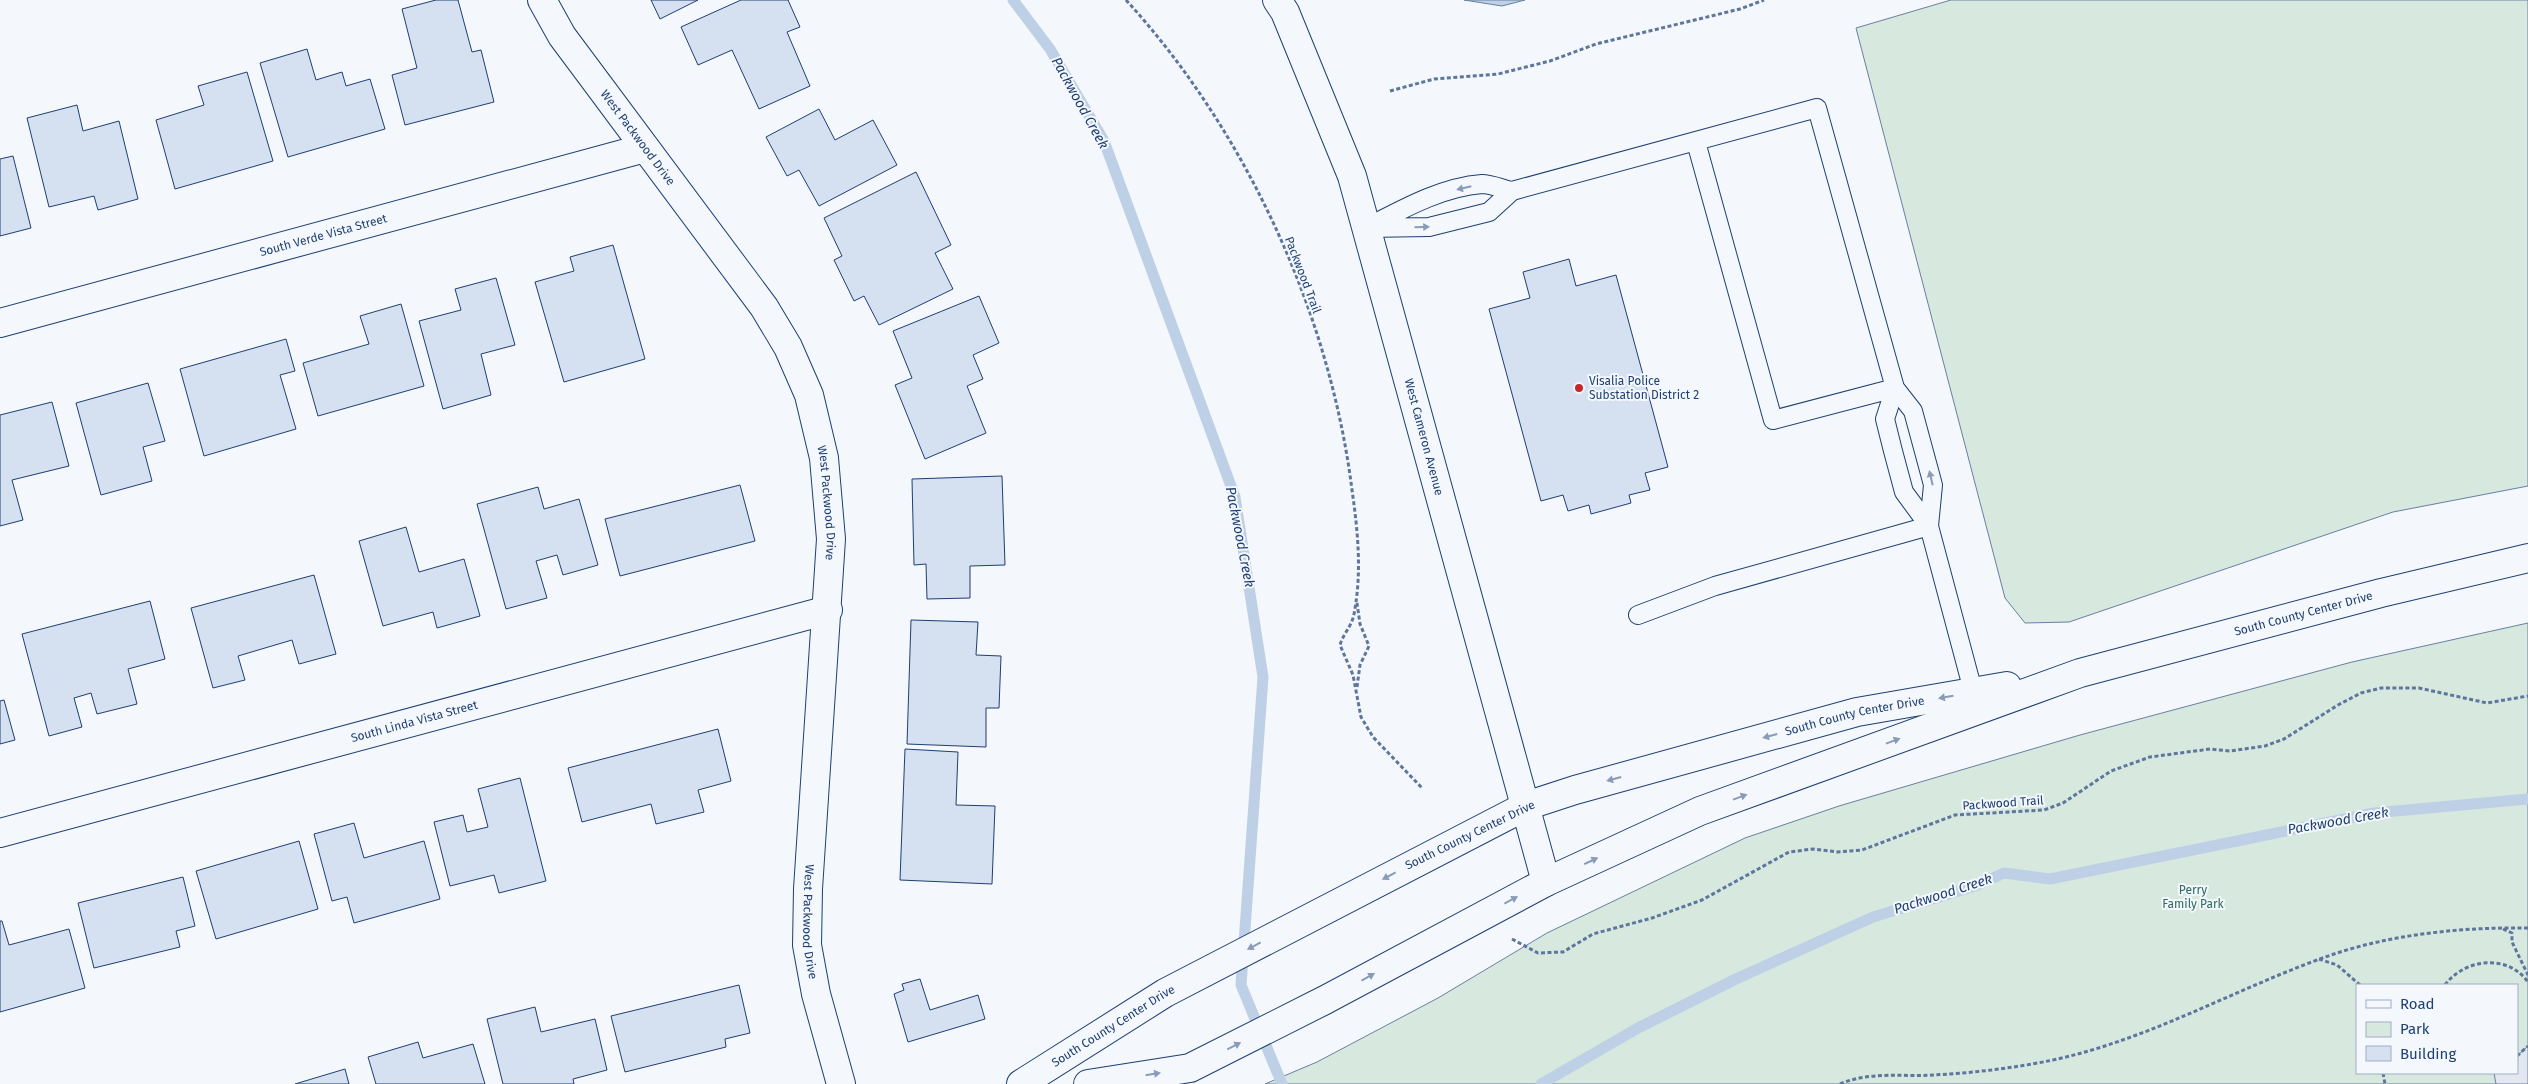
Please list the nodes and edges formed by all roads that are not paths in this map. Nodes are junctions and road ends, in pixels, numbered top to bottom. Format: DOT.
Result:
graph roads {
  1 [pos="542,0"];
  2 [pos="1277,0"];
  3 [pos="1696,142"];
  4 [pos="645,148"];
  5 [pos="1512,191"];
  6 [pos="1366,228"];
  7 [pos="0,323"];
  8 [pos="1895,388"];
  9 [pos="1929,526"];
  10 [pos="2528,558"];
  11 [pos="828,610"];
  12 [pos="1638,615"];
  13 [pos="1976,701"];
  14 [pos="1526,806"];
  15 [pos="0,833"];
  16 [pos="1546,882"];
  17 [pos="841,1084"];
  18 [pos="1021,1084"];
  19 [pos="1088,1084"];
  1 -- 4 [label="street, West Packwood Drive"];
  2 -- 6 [label="street, West Cameron Avenue"];
  3 -- 5 [label="lane"];
  3 -- 8 [label="lane"];
  3 -- 8 [label="lane"];
  4 -- 7 [label="street, South Verde Vista Street"];
  4 -- 11 [label="street, West Packwood Drive"];
  5 -- 6 [label="lane, one-way"];
  6 -- 5 [label="lane, one-way"];
  6 -- 14 [label="street, West Cameron Avenue"];
  9 -- 8 [label="lane, one-way"];
  8 -- 9 [label="lane"];
  9 -- 12 [label="lane"];
  9 -- 13 [label="lane"];
  10 -- 13 [label="street, South County Center Drive"];
  11 -- 15 [label="street, South Linda Vista Street"];
  11 -- 17 [label="street, West Packwood Drive"];
  13 -- 14 [label="street, South County Center Drive, one-way"];
  16 -- 13 [label="street, South County Center Drive, one-way"];
  14 -- 16 [label="street, West Cameron Avenue"];
  14 -- 18 [label="street, South County Center Drive, one-way"];
  19 -- 16 [label="street, South County Center Drive, one-way"];
}
